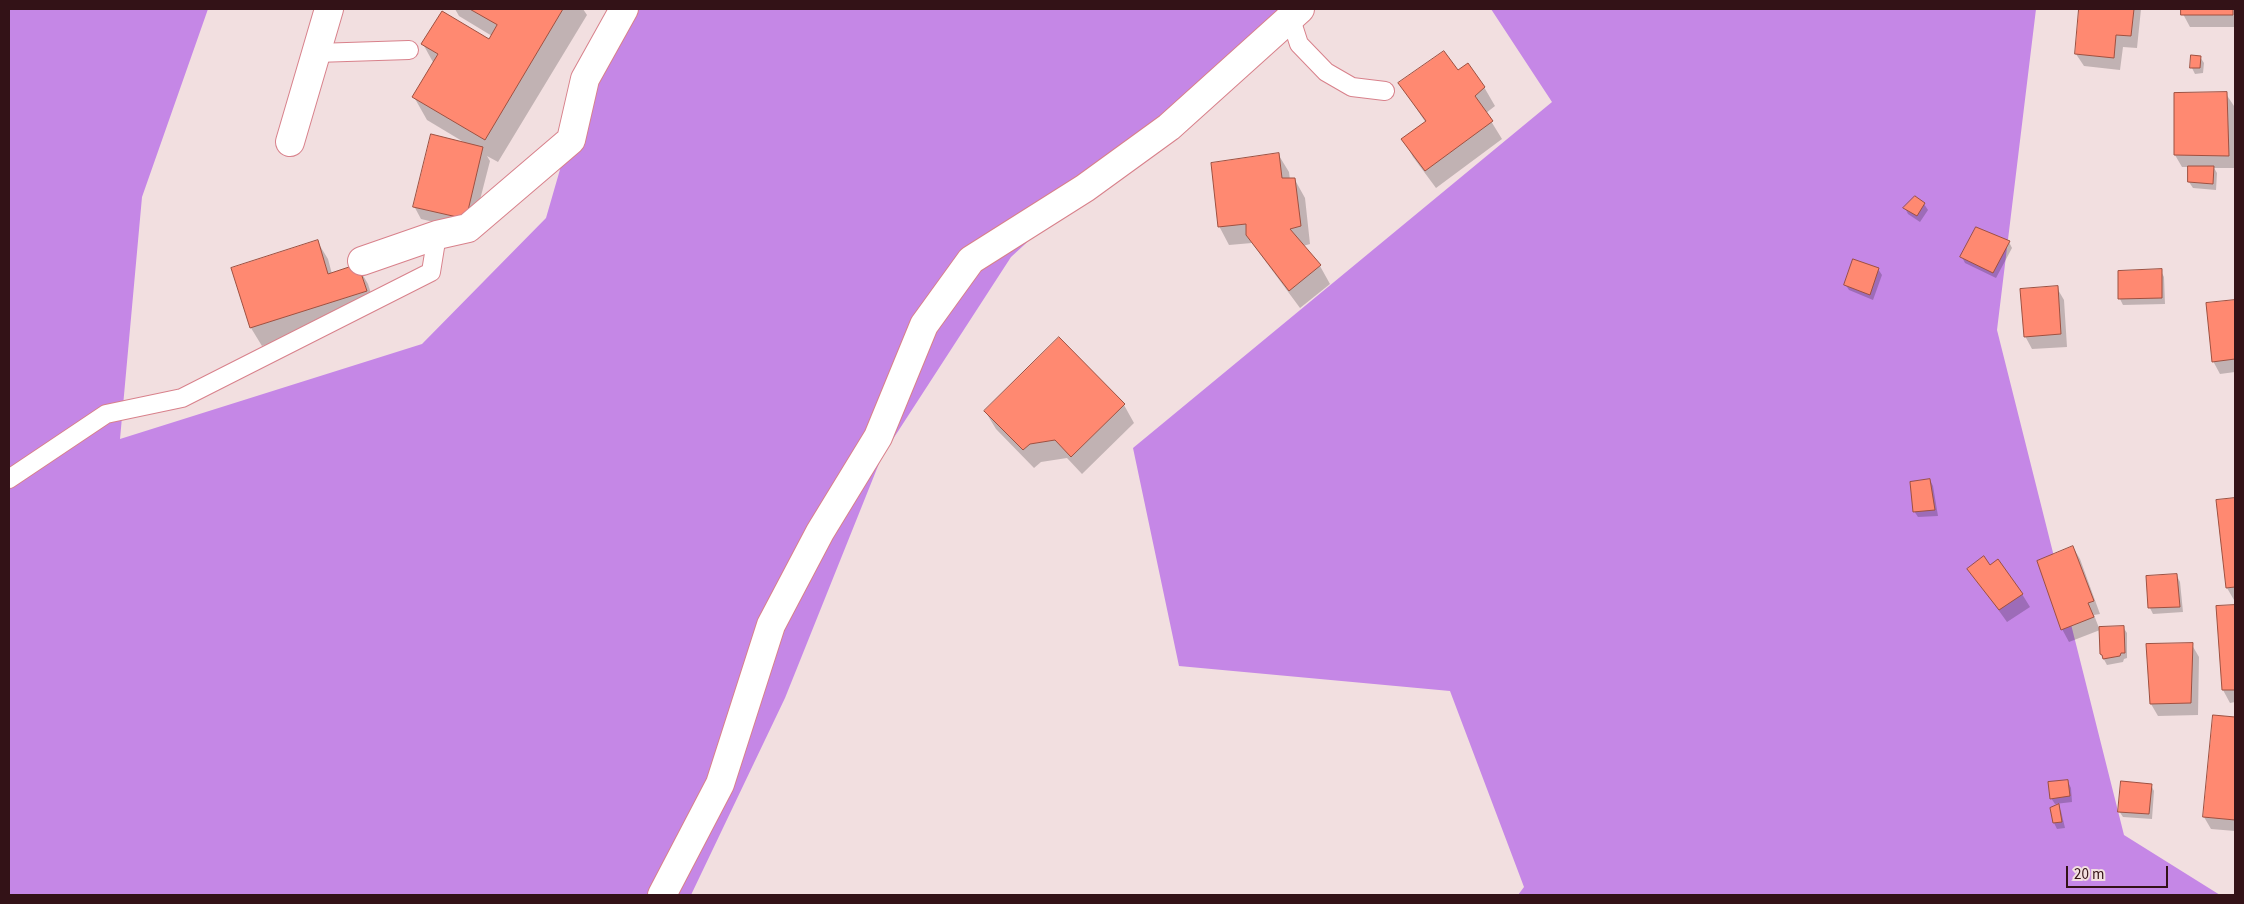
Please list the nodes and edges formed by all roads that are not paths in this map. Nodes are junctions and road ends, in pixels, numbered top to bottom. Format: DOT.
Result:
graph roads {
  1 [pos="329,9"];
  2 [pos="624,9"];
  3 [pos="1295,12"];
  4 [pos="409,50"];
  5 [pos="316,53"];
  6 [pos="1385,91"];
  7 [pos="290,142"];
  8 [pos="437,234"];
  9 [pos="362,262"];
  10 [pos="9,479"];
  11 [pos="662,895"];
  1 -- 5 [label="street"];
  2 -- 8 [label="street"];
  3 -- 6 [label="lane"];
  3 -- 11 [label="street"];
  4 -- 5 [label="lane"];
  5 -- 7 [label="street"];
  8 -- 9 [label="street"];
  8 -- 10 [label="lane"];
}
